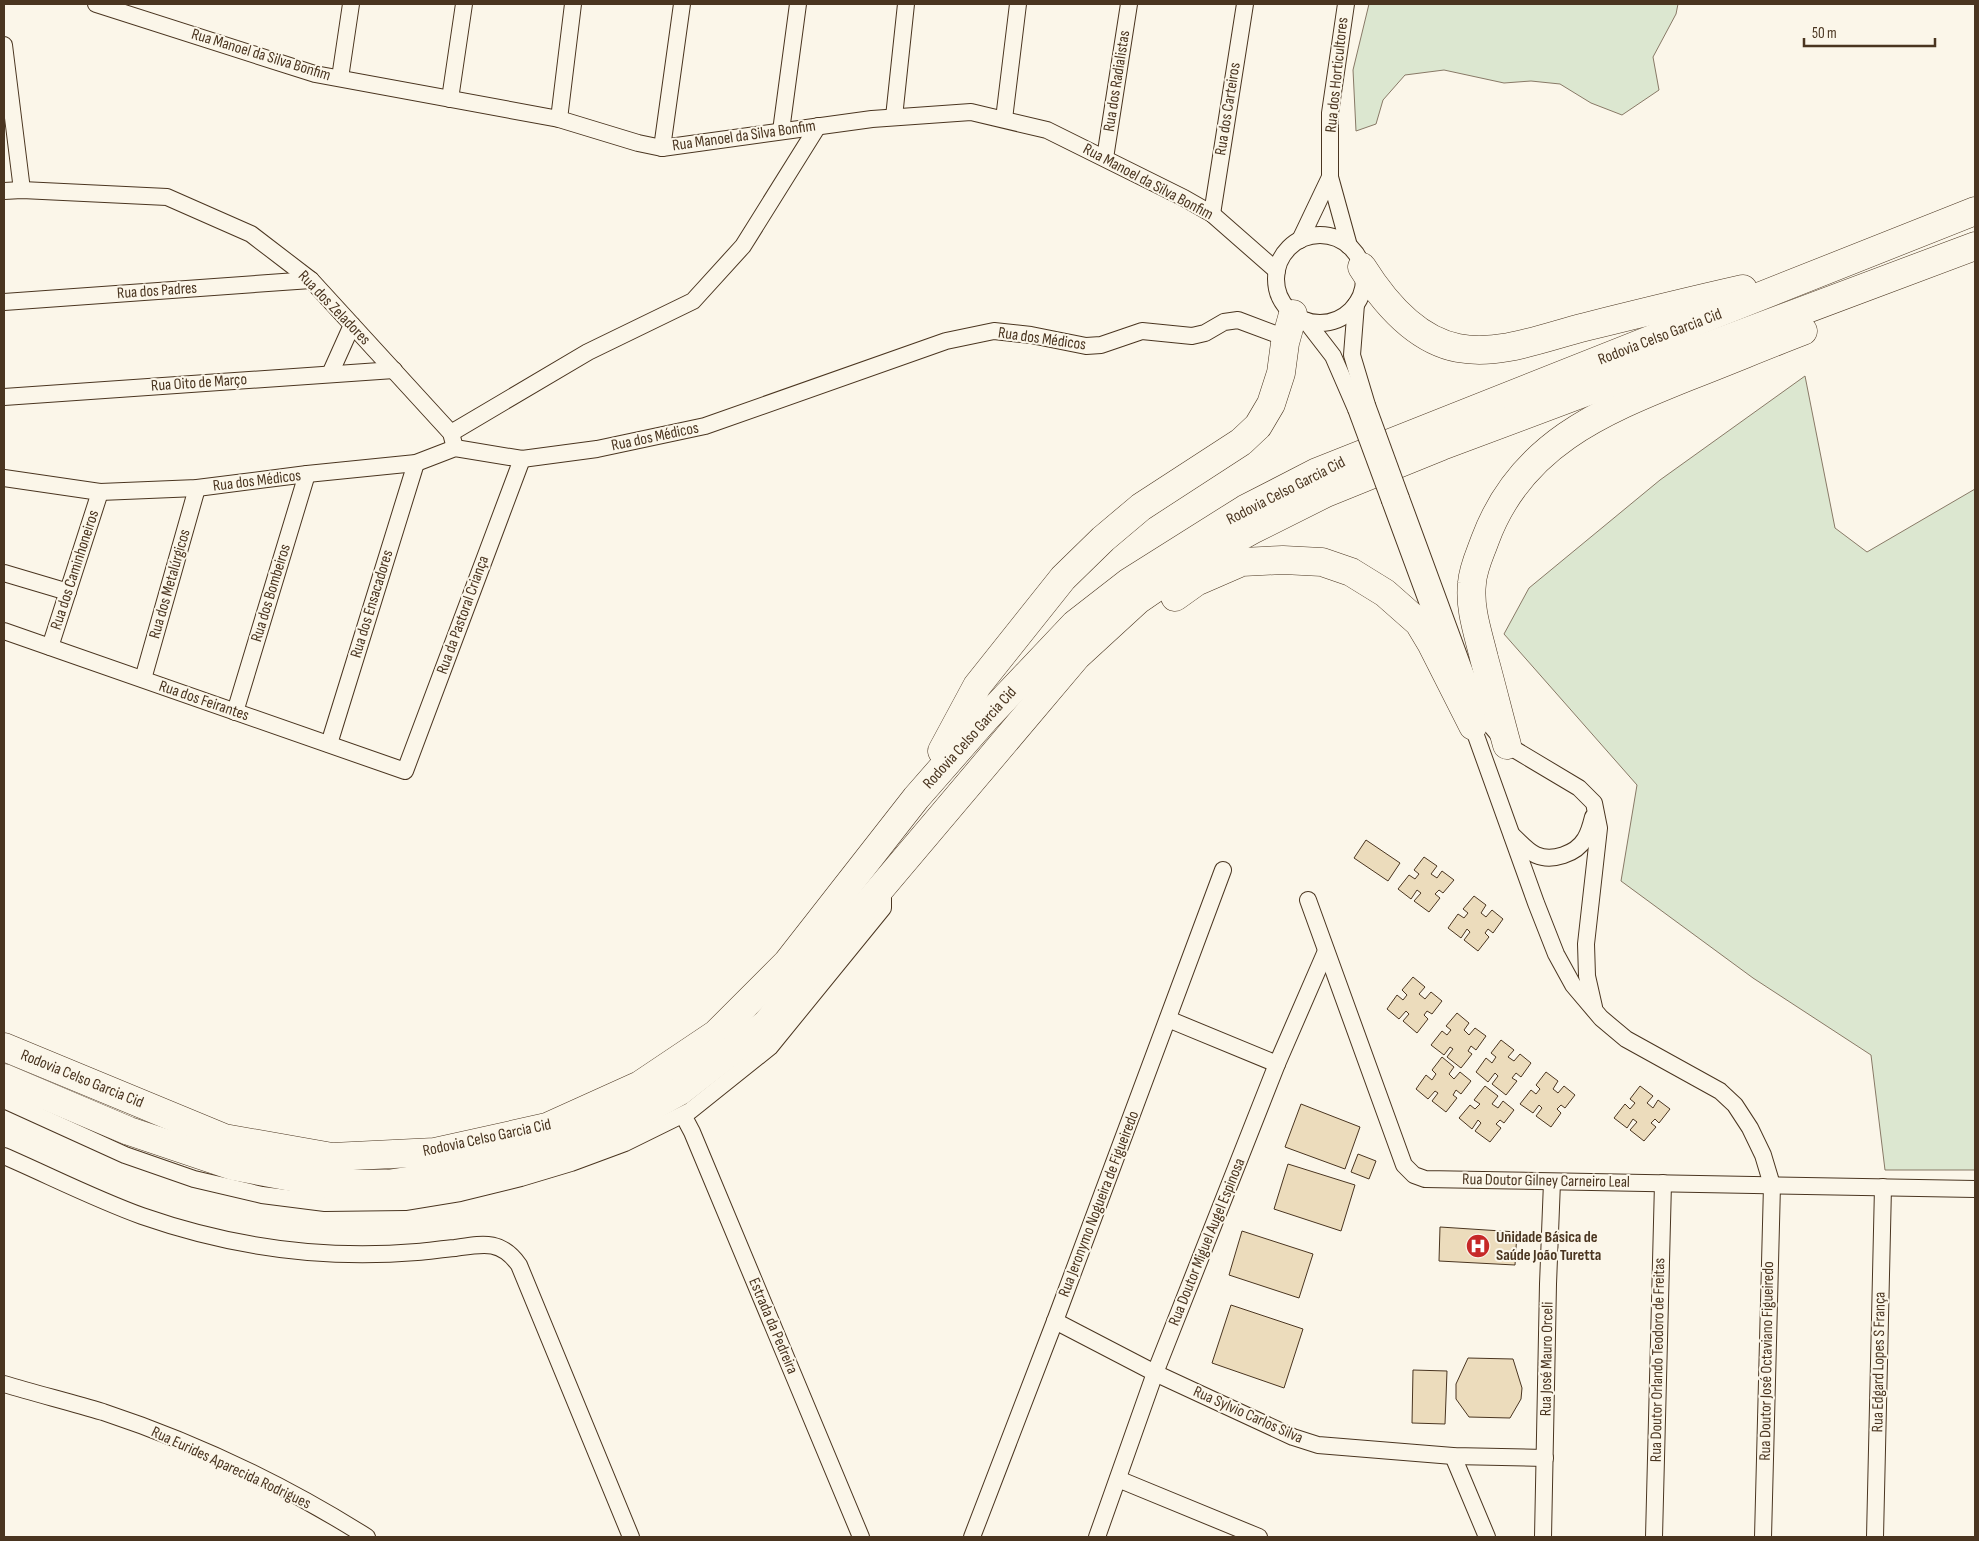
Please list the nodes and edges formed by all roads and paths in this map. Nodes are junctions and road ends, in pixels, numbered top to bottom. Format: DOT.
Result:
graph roads {
  1 [pos="96,4"];
  2 [pos="351,4"];
  3 [pos="464,4"];
  4 [pos="573,4"];
  5 [pos="682,4"];
  6 [pos="798,4"];
  7 [pos="906,4"];
  8 [pos="1018,4"];
  9 [pos="1129,4"];
  10 [pos="1245,4"];
  11 [pos="1346,4"];
  12 [pos="4,44"];
  13 [pos="340,78"];
  14 [pos="450,99"];
  15 [pos="8,110"];
  16 [pos="894,117"];
  17 [pos="560,119"];
  18 [pos="1004,119"];
  19 [pos="818,126"];
  20 [pos="781,132"];
  21 [pos="662,148"];
  22 [pos="1105,158"];
  23 [pos="1330,177"];
  24 [pos="22,190"];
  25 [pos="4,191"];
  26 [pos="1975,211"];
  27 [pos="1212,214"];
  28 [pos="1300,240"];
  29 [pos="1975,246"];
  30 [pos="1355,257"];
  31 [pos="1913,270"];
  32 [pos="1277,271"];
  33 [pos="1821,273"];
  34 [pos="311,280"];
  35 [pos="4,302"];
  36 [pos="1356,304"];
  37 [pos="1295,324"];
  38 [pos="352,325"];
  39 [pos="394,370"];
  40 [pos="330,374"];
  41 [pos="4,397"];
  42 [pos="1362,407"];
  43 [pos="453,441"];
  44 [pos="522,459"];
  45 [pos="416,463"];
  46 [pos="306,474"];
  47 [pos="4,478"];
  48 [pos="197,488"];
  49 [pos="100,492"];
  50 [pos="1395,500"];
  51 [pos="4,573"];
  52 [pos="68,592"];
  53 [pos="4,631"];
  54 [pos="50,647"];
  55 [pos="143,679"];
  56 [pos="1044,692"];
  57 [pos="235,712"];
  58 [pos="1473,726"];
  59 [pos="328,744"];
  60 [pos="1507,746"];
  61 [pos="405,771"];
  62 [pos="916,798"];
  63 [pos="1594,803"];
  64 [pos="1511,833"];
  65 [pos="1223,870"];
  66 [pos="883,885"];
  67 [pos="1308,900"];
  68 [pos="1326,951"];
  69 [pos="1594,1009"];
  70 [pos="1168,1019"];
  71 [pos="4,1047"];
  72 [pos="1277,1064"];
  73 [pos="4,1078"];
  74 [pos="4,1100"];
  75 [pos="683,1115"];
  76 [pos="4,1156"];
  77 [pos="1552,1182"];
  78 [pos="1662,1183"];
  79 [pos="1772,1185"];
  80 [pos="1883,1187"];
  81 [pos="1975,1189"];
  82 [pos="1055,1321"];
  83 [pos="1155,1373"];
  84 [pos="4,1384"];
  85 [pos="1453,1456"];
  86 [pos="1545,1458"];
  87 [pos="1118,1479"];
  88 [pos="367,1537"];
  89 [pos="631,1537"];
  90 [pos="861,1537"];
  91 [pos="972,1537"];
  92 [pos="1097,1537"];
  93 [pos="1259,1537"];
  94 [pos="1487,1537"];
  95 [pos="1543,1537"];
  96 [pos="1654,1537"];
  97 [pos="1763,1537"];
  98 [pos="1875,1537"];
  1 -- 13 [label="street, Rua Manoel da Silva Bonfim"];
  2 -- 13 [label="street"];
  3 -- 14 [label="street"];
  4 -- 17 [label="street"];
  5 -- 21 [label="street"];
  6 -- 20 [label="street"];
  7 -- 16 [label="street"];
  8 -- 18 [label="street"];
  9 -- 22 [label="street, Rua dos Radialistas"];
  10 -- 27 [label="street, Rua dos Carteiros"];
  11 -- 23 [label="street, Rua dos Horticultores"];
  12 -- 15 [label="street"];
  13 -- 14 [label="street, Rua Manoel da Silva Bonfim"];
  14 -- 17 [label="street, Rua Manoel da Silva Bonfim"];
  15 -- 24 [label="street"];
  16 -- 18 [label="street, Rua Manoel da Silva Bonfim"];
  16 -- 19 [label="street, Rua Manoel da Silva Bonfim"];
  17 -- 21 [label="street, Rua Manoel da Silva Bonfim"];
  18 -- 22 [label="street, Rua Manoel da Silva Bonfim"];
  19 -- 20 [label="street, Rua Manoel da Silva Bonfim"];
  19 -- 43 [label="street"];
  20 -- 21 [label="street, Rua Manoel da Silva Bonfim"];
  22 -- 27 [label="street, Rua Manoel da Silva Bonfim"];
  23 -- 28 [label="street, Rua dos Horticultores"];
  23 -- 30 [label="street, Rua dos Horticultores"];
  24 -- 25 [label="street, Rua dos Zeladores"];
  24 -- 34 [label="street, Rua dos Zeladores"];
  26 -- 33 [label="highway, Rodovia Celso Garcia Cid"];
  27 -- 32 [label="street, Rua Manoel da Silva Bonfim"];
  28 -- 30 [label="street"];
  28 -- 32 [label="street"];
  29 -- 31 [label="highway, Rodovia Celso Garcia Cid"];
  30 -- 33 [label="highway"];
  30 -- 36 [label="street"];
  31 -- 56 [label="highway, Rodovia Celso Garcia Cid"];
  31 -- 60 [label="highway"];
  32 -- 37 [label="street"];
  33 -- 62 [label="highway, Rodovia Celso Garcia Cid"];
  34 -- 35 [label="street, Rua dos Padres"];
  34 -- 38 [label="street, Rua dos Zeladores"];
  36 -- 37 [label="street"];
  36 -- 42 [label="street"];
  37 -- 42 [label="street"];
  37 -- 44 [label="street, Rua dos Médicos"];
  37 -- 62 [label="highway"];
  38 -- 39 [label="street, Rua dos Zeladores"];
  38 -- 40 [label="street"];
  39 -- 40 [label="street, Rua Oito de Março"];
  39 -- 43 [label="street, Rua dos Zeladores"];
  40 -- 41 [label="street, Rua Oito de Março"];
  42 -- 50 [label="street, bridge"];
  43 -- 44 [label="street, Rua dos Médicos"];
  43 -- 45 [label="street, Rua dos Médicos"];
  44 -- 61 [label="street, Rua da Pastoral Criança"];
  45 -- 46 [label="street, Rua dos Médicos"];
  45 -- 59 [label="street, Rua dos Ensacadores"];
  46 -- 48 [label="street, Rua dos Médicos"];
  46 -- 57 [label="street, Rua dos Bombeiros"];
  47 -- 49 [label="street, Rua dos Médicos"];
  48 -- 49 [label="street, Rua dos Médicos"];
  48 -- 55 [label="street, Rua dos Metalúrgicos"];
  49 -- 52 [label="street, Rua dos Caminhoneiros"];
  50 -- 58 [label="street, Rua Doutor José Octaviano Figueiredo"];
  50 -- 60 [label="street"];
  51 -- 52 [label="street"];
  52 -- 54 [label="street, Rua dos Caminhoneiros"];
  53 -- 54 [label="street, Rua dos Feirantes"];
  54 -- 55 [label="street, Rua dos Feirantes"];
  55 -- 57 [label="street, Rua dos Feirantes"];
  56 -- 58 [label="highway"];
  56 -- 66 [label="highway, Rodovia Celso Garcia Cid"];
  57 -- 59 [label="street, Rua dos Feirantes"];
  58 -- 64 [label="street, Rua Doutor José Octaviano Figueiredo"];
  59 -- 61 [label="street, Rua dos Feirantes"];
  60 -- 63 [label="street"];
  62 -- 71 [label="highway, Rodovia Celso Garcia Cid"];
  63 -- 64 [label="street"];
  63 -- 69 [label="street"];
  64 -- 69 [label="street, Rua Doutor José Octaviano Figueiredo"];
  65 -- 70 [label="street, Rua Jeronymo Nogueira de Figueiredo"];
  66 -- 73 [label="highway, Rodovia Celso Garcia Cid"];
  66 -- 75 [label="street"];
  67 -- 68 [label="street, Rua Doutor Gilney Carneiro Leal"];
  68 -- 72 [label="street, Rua Doutor Miguel Augel Espinosa"];
  68 -- 77 [label="street, Rua Doutor Gilney Carneiro Leal"];
  69 -- 79 [label="street, Rua Doutor José Octaviano Figueiredo"];
  70 -- 72 [label="street"];
  70 -- 82 [label="street, Rua Jeronymo Nogueira de Figueiredo"];
  72 -- 83 [label="street, Rua Doutor Miguel Augel Espinosa"];
  74 -- 75 [label="street"];
  75 -- 90 [label="street, Estrada da Pedreira"];
  76 -- 89 [label="street"];
  77 -- 78 [label="street, Rua Doutor Gilney Carneiro Leal"];
  77 -- 86 [label="street, Rua José Mauro Orceli"];
  78 -- 79 [label="street, Rua Doutor Gilney Carneiro Leal"];
  78 -- 96 [label="street, Rua Doutor Orlando Teodoro de Freitas"];
  79 -- 80 [label="street, Rua Doutor Gilney Carneiro Leal"];
  79 -- 97 [label="street, Rua Doutor José Octaviano Figueiredo"];
  80 -- 81 [label="street, Rua Doutor Gilney Carneiro Leal"];
  80 -- 98 [label="street, Rua Edgard Lopes S França"];
  82 -- 83 [label="street, Rua Sylvio Carlos Silva"];
  82 -- 91 [label="street, Rua Jeronymo Nogueira de Figueiredo"];
  83 -- 85 [label="street, Rua Sylvio Carlos Silva"];
  83 -- 87 [label="street, Rua Doutor Miguel Augel Espinosa"];
  84 -- 88 [label="street, Rua Eurides Aparecida Rodrigues"];
  85 -- 86 [label="street, Rua Sylvio Carlos Silva"];
  85 -- 94 [label="street"];
  86 -- 95 [label="street, Rua José Mauro Orceli"];
  87 -- 92 [label="street, Rua Doutor Miguel Augel Espinosa"];
  87 -- 93 [label="street"];
}
